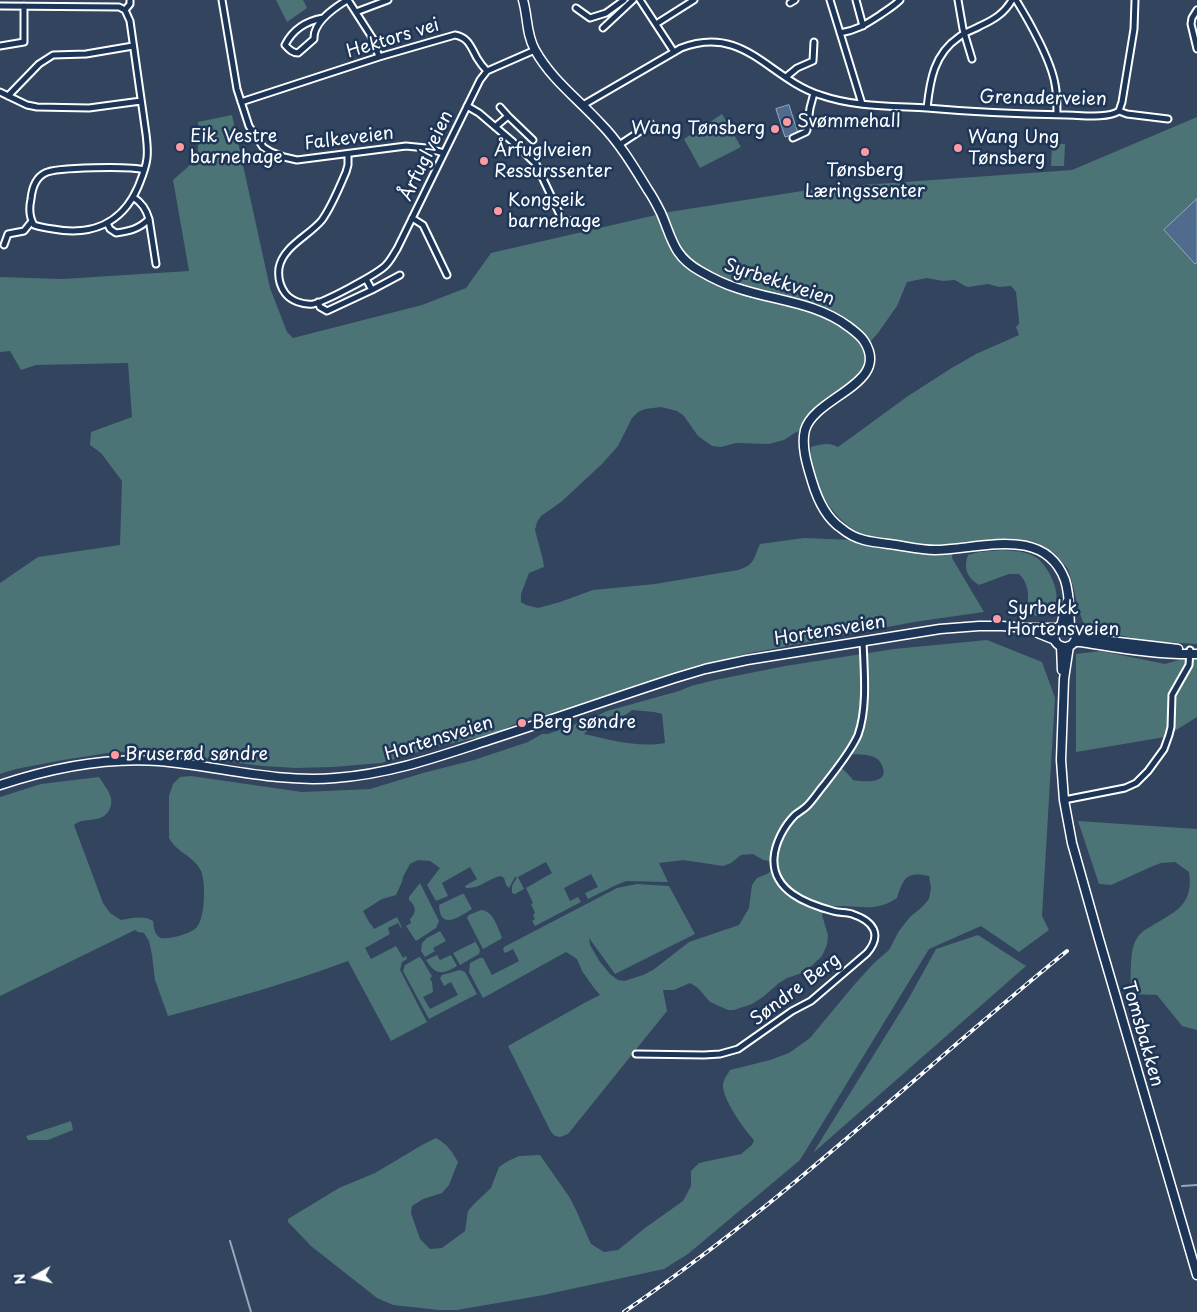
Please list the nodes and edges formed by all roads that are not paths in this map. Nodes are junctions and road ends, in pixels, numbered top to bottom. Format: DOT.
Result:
graph roads {
  1 [pos="50,0"];
  2 [pos="130,0"];
  3 [pos="222,0"];
  4 [pos="347,0"];
  5 [pos="388,0"];
  6 [pos="523,0"];
  7 [pos="624,0"];
  8 [pos="633,0"];
  9 [pos="640,0"];
  10 [pos="694,0"];
  11 [pos="830,0"];
  12 [pos="856,0"];
  13 [pos="900,0"];
  14 [pos="958,0"];
  15 [pos="1012,0"];
  16 [pos="1016,0"];
  17 [pos="1135,0"];
  18 [pos="0,6"];
  19 [pos="24,6"];
  20 [pos="51,6"];
  21 [pos="576,8"];
  22 [pos="125,10"];
  23 [pos="1197,10"];
  24 [pos="356,12"];
  25 [pos="323,18"];
  26 [pos="656,24"];
  27 [pos="863,26"];
  28 [pos="603,28"];
  29 [pos="840,32"];
  30 [pos="964,33"];
  31 [pos="814,42"];
  32 [pos="0,46"];
  33 [pos="133,46"];
  34 [pos="1197,49"];
  35 [pos="535,50"];
  36 [pos="674,52"];
  37 [pos="379,58"];
  38 [pos="972,59"];
  39 [pos="487,72"];
  40 [pos="786,77"];
  41 [pos="0,92"];
  42 [pos="814,93"];
  43 [pos="8,96"];
  44 [pos="141,100"];
  45 [pos="242,102"];
  46 [pos="862,104"];
  47 [pos="468,106"];
  48 [pos="583,106"];
  49 [pos="500,107"];
  50 [pos="927,108"];
  51 [pos="1119,111"];
  52 [pos="1058,114"];
  53 [pos="508,116"];
  54 [pos="1168,119"];
  55 [pos="651,124"];
  56 [pos="495,127"];
  57 [pos="793,138"];
  58 [pos="533,140"];
  59 [pos="619,145"];
  60 [pos="444,153"];
  61 [pos="348,154"];
  62 [pos="144,170"];
  63 [pos="133,197"];
  64 [pos="412,218"];
  65 [pos="149,219"];
  66 [pos="32,221"];
  67 [pos="107,223"];
  68 [pos="584,224"];
  69 [pos="4,245"];
  70 [pos="156,264"];
  71 [pos="447,275"];
  72 [pos="400,276"];
  73 [pos="366,279"];
  74 [pos="372,290"];
  75 [pos="318,302"];
  76 [pos="1068,598"];
  77 [pos="1059,627"];
  78 [pos="1026,628"];
  79 [pos="1073,629"];
  80 [pos="1055,640"];
  81 [pos="862,641"];
  82 [pos="1068,645"];
  83 [pos="1194,652"];
  84 [pos="0,785"];
  85 [pos="1064,800"];
  86 [pos="636,1054"];
  87 [pos="1197,1275"];
  1 -- 20 [label="street"];
  2 -- 22 [label="street"];
  3 -- 45 [label="street, Falkeveien"];
  4 -- 24 [label="street"];
  4 -- 25 [label="street"];
  5 -- 24 [label="street"];
  6 -- 35 [label="main road, Syrbekkveien"];
  7 -- 21 [label="street"];
  8 -- 28 [label="street"];
  9 -- 26 [label="street"];
  10 -- 26 [label="street"];
  11 -- 29 [label="street"];
  12 -- 27 [label="street"];
  13 -- 27 [label="street"];
  14 -- 30 [label="street"];
  15 -- 30 [label="street"];
  16 -- 52 [label="street"];
  17 -- 51 [label="street"];
  18 -- 19 [label="street"];
  19 -- 20 [label="street"];
  19 -- 32 [label="street"];
  20 -- 22 [label="street"];
  22 -- 33 [label="street"];
  23 -- 34 [label="street"];
  24 -- 37 [label="street"];
  25 -- 25 [label="street"];
  26 -- 36 [label="street"];
  27 -- 29 [label="street"];
  29 -- 46 [label="street"];
  30 -- 38 [label="street"];
  30 -- 50 [label="street"];
  31 -- 40 [label="street"];
  33 -- 43 [label="street"];
  33 -- 44 [label="street"];
  35 -- 39 [label="street"];
  35 -- 48 [label="main road, Syrbekkveien"];
  36 -- 40 [label="street, Grenaderveien"];
  36 -- 48 [label="street, Grenaderveien"];
  37 -- 39 [label="street, Hektors vei"];
  37 -- 45 [label="street, Hektors vei"];
  39 -- 47 [label="street, Årfuglveien"];
  40 -- 42 [label="street, Grenaderveien"];
  41 -- 43 [label="street"];
  42 -- 46 [label="street, Grenaderveien"];
  42 -- 57 [label="street"];
  43 -- 44 [label="street"];
  44 -- 62 [label="street"];
  45 -- 61 [label="street, Falkeveien"];
  46 -- 50 [label="street, Grenaderveien"];
  47 -- 56 [label="street, Årfuglveien"];
  47 -- 60 [label="street, Årfuglveien"];
  48 -- 59 [label="main road, Syrbekkveien"];
  49 -- 53 [label="street"];
  50 -- 52 [label="street, Grenaderveien"];
  51 -- 52 [label="street, Grenaderveien"];
  51 -- 54 [label="street, Grenaderveien"];
  53 -- 56 [label="street"];
  53 -- 58 [label="street"];
  55 -- 59 [label="street"];
  56 -- 68 [label="street, Årfuglveien"];
  59 -- 76 [label="main road, Syrbekkveien"];
  60 -- 61 [label="street, Falkeveien"];
  60 -- 64 [label="street, Årfuglveien"];
  61 -- 75 [label="street, Årfuglveien"];
  62 -- 63 [label="street"];
  62 -- 66 [label="street"];
  63 -- 65 [label="street"];
  63 -- 67 [label="street"];
  64 -- 71 [label="street, Årfuglveien"];
  64 -- 73 [label="street, Årfuglveien"];
  65 -- 67 [label="street"];
  65 -- 70 [label="street"];
  66 -- 67 [label="street"];
  66 -- 69 [label="street"];
  72 -- 74 [label="street, Årfuglveien"];
  73 -- 74 [label="street"];
  73 -- 75 [label="street, Årfuglveien"];
  74 -- 75 [label="street, Årfuglveien"];
  76 -- 77 [label="main road"];
  76 -- 79 [label="main road, Syrbekkveien"];
  77 -- 78 [label="main road, Hortensveien"];
  77 -- 79 [label="main road"];
  77 -- 80 [label="main road"];
  78 -- 80 [label="main road, Hortensveien"];
  78 -- 81 [label="main road, Hortensveien"];
  79 -- 82 [label="main road"];
  79 -- 83 [label="main road"];
  80 -- 82 [label="main road"];
  81 -- 84 [label="main road, Hortensveien"];
  81 -- 86 [label="street, Søndre Berg"];
  82 -- 83 [label="main road"];
  82 -- 85 [label="main road, Tomsbakken"];
  83 -- 85 [label="street"];
  85 -- 87 [label="main road, Tomsbakken"];
}
